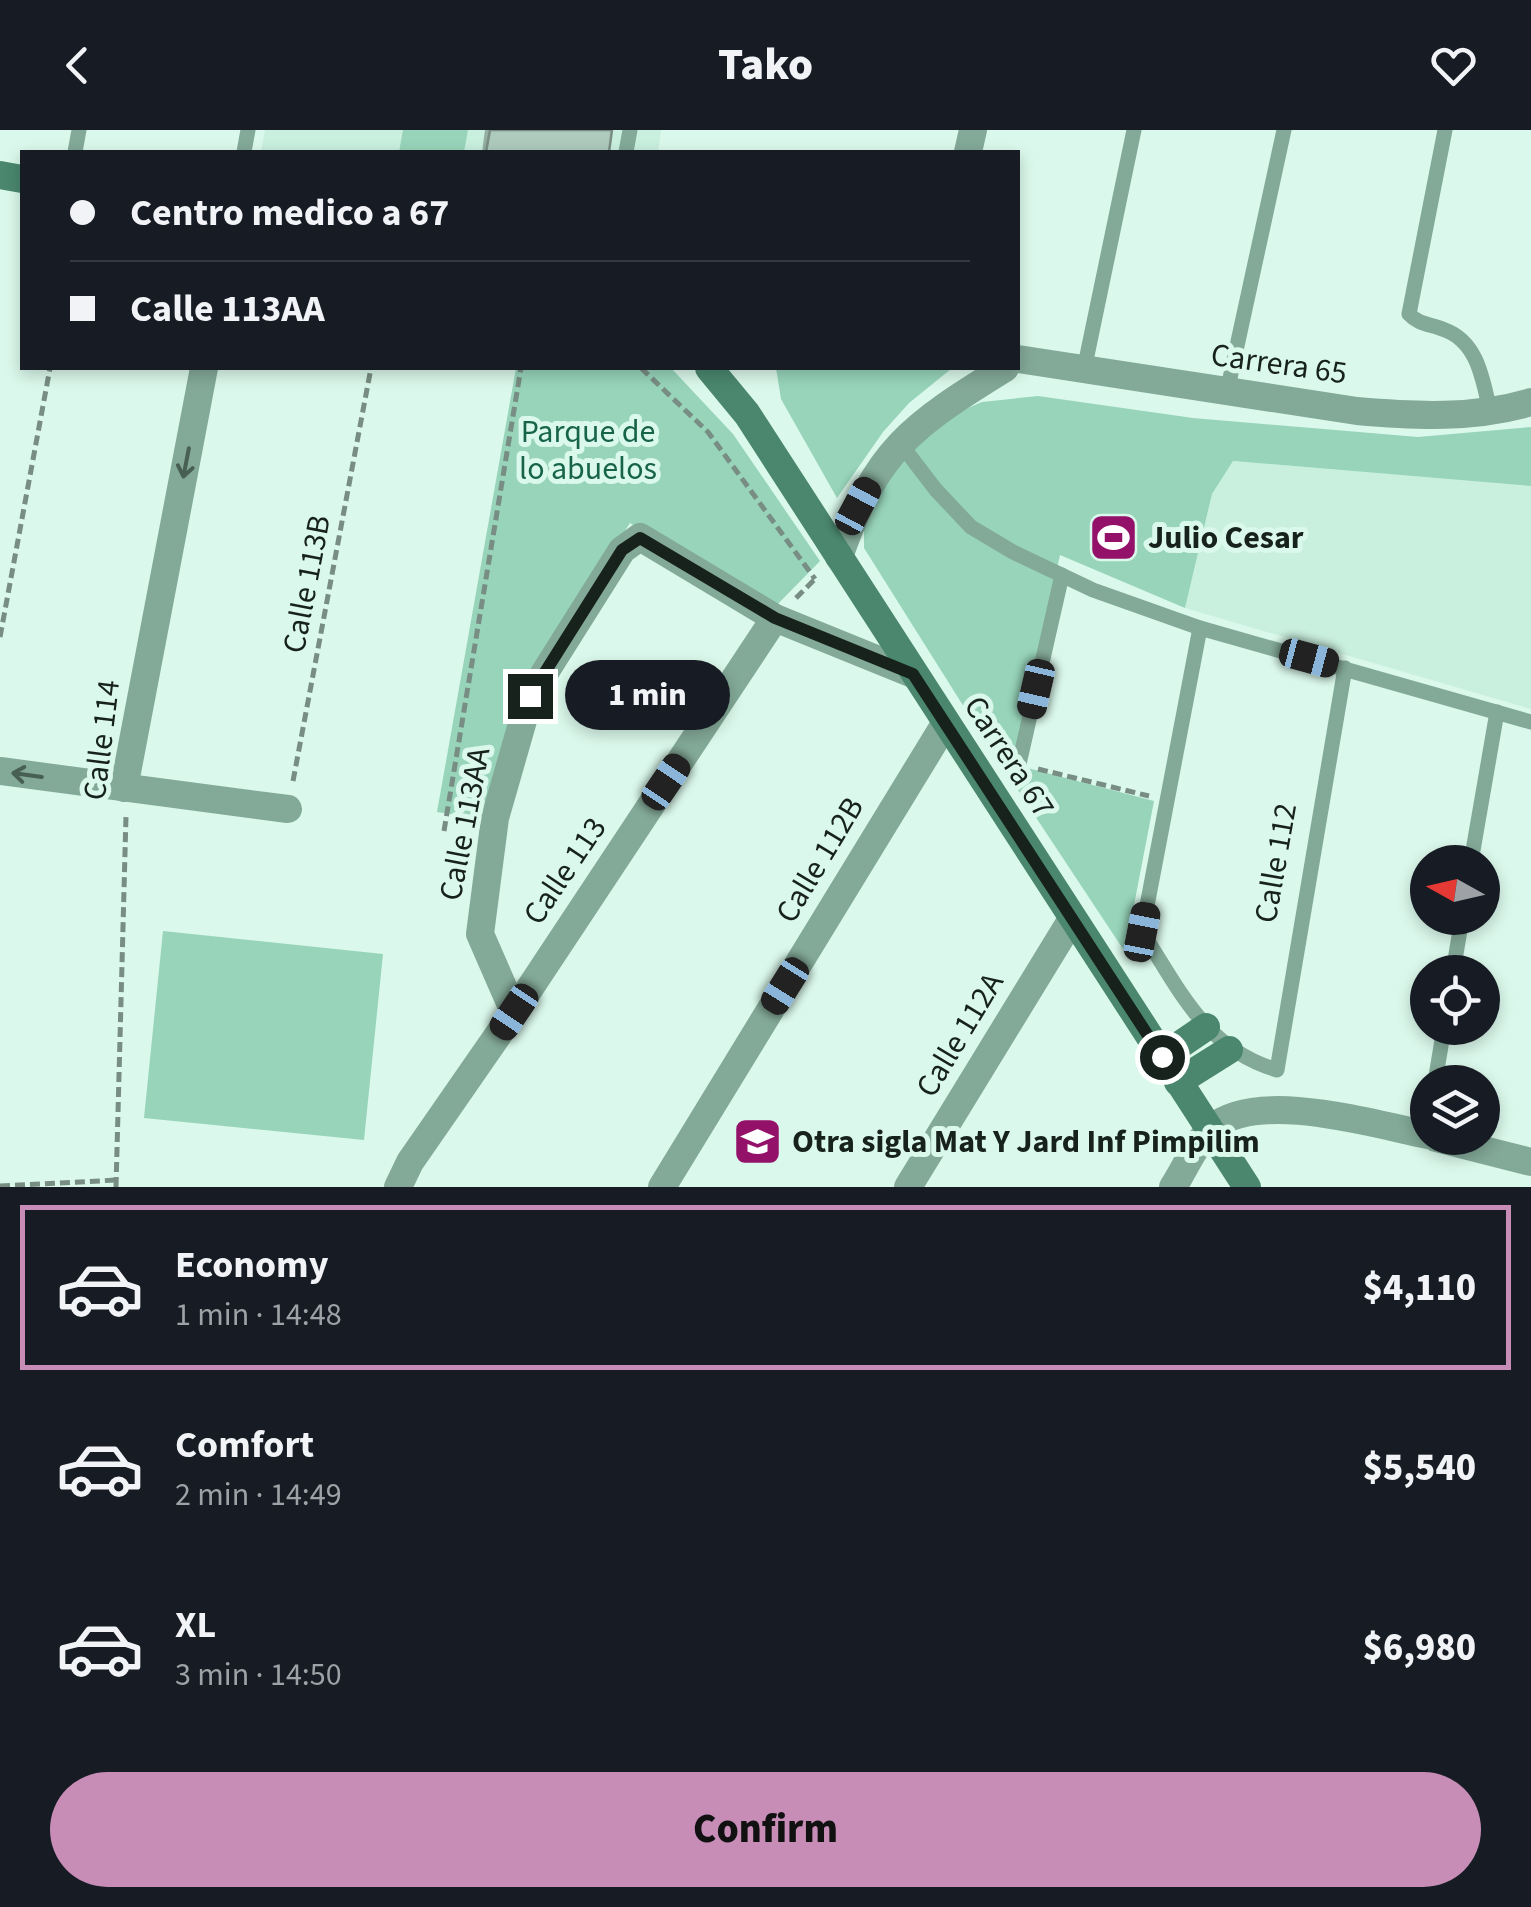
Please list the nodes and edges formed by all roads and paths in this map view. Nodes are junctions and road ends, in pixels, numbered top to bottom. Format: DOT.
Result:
graph roads {
  1 [pos="1134,130"];
  2 [pos="1284,130"];
  3 [pos="1445,130"];
  4 [pos="1020,360"];
  5 [pos="50,370"];
  6 [pos="204,370"];
  7 [pos="371,370"];
  8 [pos="521,370"];
  9 [pos="643,370"];
  10 [pos="1002,370"];
  11 [pos="1084,370"];
  12 [pos="723,374"];
  13 [pos="1226,392"];
  14 [pos="1531,402"];
  15 [pos="1490,411"];
  16 [pos="900,443"];
  17 [pos="839,557"];
  18 [pos="1062,576"];
  19 [pos="815,579"];
  20 [pos="775,618"];
  21 [pos="1200,628"];
  22 [pos="0,636"];
  23 [pos="1345,668"];
  24 [pos="913,674"];
  25 [pos="1496,712"];
  26 [pos="1531,722"];
  27 [pos="945,724"];
  28 [pos="1019,764"];
  29 [pos="0,771"];
  30 [pos="124,788"];
  31 [pos="1167,800"];
  32 [pos="288,808"];
  33 [pos="444,830"];
  34 [pos="1475,845"];
  35 [pos="1072,919"];
  36 [pos="514,1012"];
  37 [pos="1206,1027"];
  38 [pos="1228,1050"];
  39 [pos="1162,1057"];
  40 [pos="1178,1082"];
  41 [pos="1210,1130"];
  42 [pos="1410,1130"];
  43 [pos="1500,1153"];
  44 [pos="1531,1162"];
  45 [pos="117,1184"];
  46 [pos="1,1186"];
  47 [pos="398,1187"];
  48 [pos="662,1187"];
  49 [pos="908,1187"];
  50 [pos="1173,1187"];
  51 [pos="1247,1187"];
  1 -- 11 [label="lane"];
  2 -- 13 [label="lane"];
  3 -- 15 [label="lane"];
  4 -- 11 [label="street, Carrera 65"];
  5 -- 22 [label="path"];
  6 -- 30 [label="street, Calle 114, one-way"];
  7 -- 32 [label="path, Calle 113B"];
  8 -- 33 [label="path"];
  9 -- 19 [label="path"];
  10 -- 16 [label="street"];
  11 -- 13 [label="street, Carrera 65"];
  12 -- 17 [label="main road, Carrera 67"];
  13 -- 15 [label="street, Carrera 65"];
  14 -- 15 [label="street, Carrera 65"];
  16 -- 17 [label="street"];
  16 -- 18 [label="lane"];
  17 -- 19 [label="path"];
  17 -- 24 [label="main road, Carrera 67"];
  18 -- 21 [label="lane"];
  18 -- 28 [label="lane"];
  19 -- 20 [label="path"];
  20 -- 24 [label="street"];
  20 -- 36 [label="street, Calle 113"];
  20 -- 36 [label="street, Calle 113AA"];
  21 -- 23 [label="lane"];
  21 -- 31 [label="lane"];
  23 -- 25 [label="lane"];
  23 -- 38 [label="lane, Calle 112"];
  24 -- 27 [label="main road, Carrera 67"];
  25 -- 26 [label="lane"];
  25 -- 34 [label="lane"];
  27 -- 35 [label="main road, Carrera 67"];
  27 -- 48 [label="street, Calle 112B"];
  28 -- 31 [label="path"];
  30 -- 29 [label="street, one-way"];
  30 -- 32 [label="street"];
  30 -- 45 [label="path, Calle 114"];
  31 -- 37 [label="lane"];
  35 -- 39 [label="main road, Carrera 67"];
  35 -- 49 [label="street, Calle 112A"];
  36 -- 47 [label="street, Calle 113"];
  37 -- 38 [label="lane"];
  37 -- 39 [label="main road"];
  38 -- 40 [label="main road"];
  39 -- 40 [label="main road, Carrera 67"];
  40 -- 41 [label="main road, Carrera 67"];
  41 -- 42 [label="street"];
  41 -- 50 [label="street"];
  41 -- 51 [label="main road, Carrera 67"];
  43 -- 44 [label="street"];
  45 -- 46 [label="path"];
}
